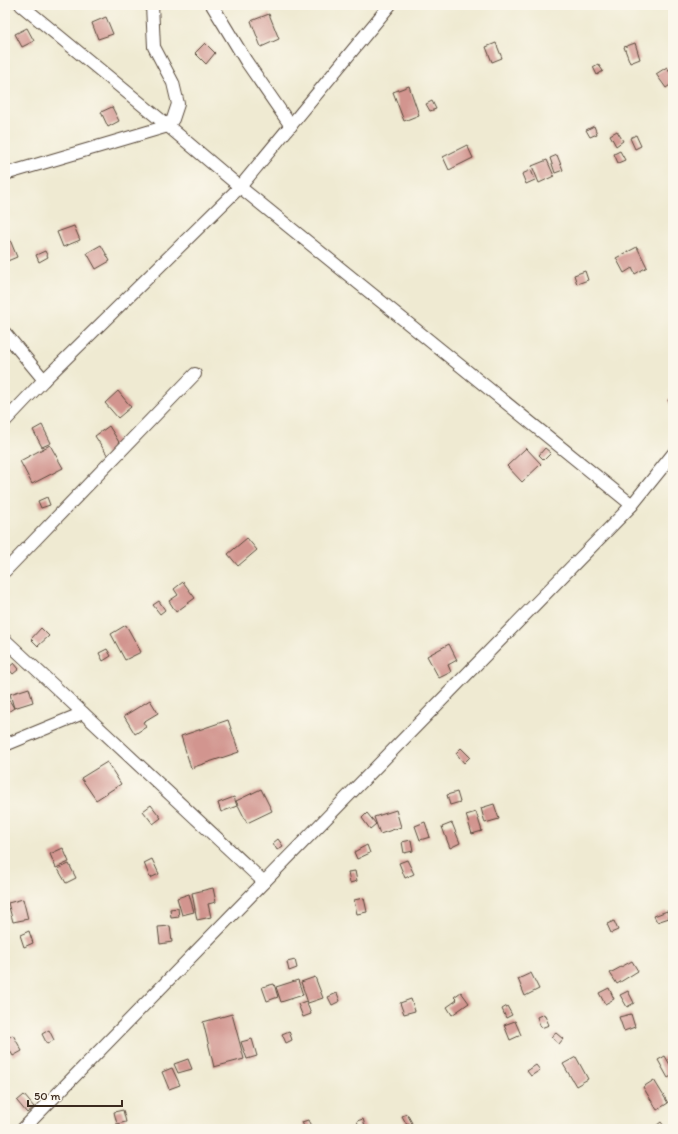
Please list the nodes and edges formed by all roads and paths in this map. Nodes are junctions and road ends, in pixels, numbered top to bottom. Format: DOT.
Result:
graph roads {
  1 [pos="21,5"];
  2 [pos="152,5"];
  3 [pos="212,5"];
  4 [pos="390,5"];
  5 [pos="168,126"];
  6 [pos="290,126"];
  7 [pos="5,174"];
  8 [pos="240,187"];
  9 [pos="5,333"];
  10 [pos="195,374"];
  11 [pos="44,380"];
  12 [pos="5,421"];
  13 [pos="673,454"];
  14 [pos="632,505"];
  15 [pos="5,572"];
  16 [pos="5,640"];
  17 [pos="82,713"];
  18 [pos="5,745"];
  19 [pos="264,882"];
  20 [pos="23,1129"];
  1 -- 5 [label="street"];
  2 -- 5 [label="street"];
  3 -- 6 [label="street"];
  4 -- 6 [label="street"];
  5 -- 7 [label="street"];
  5 -- 8 [label="street"];
  6 -- 8 [label="street"];
  8 -- 11 [label="street"];
  8 -- 14 [label="street"];
  9 -- 11 [label="street"];
  10 -- 15 [label="street"];
  11 -- 12 [label="street"];
  13 -- 14 [label="street"];
  14 -- 19 [label="street"];
  16 -- 17 [label="street"];
  17 -- 18 [label="street"];
  17 -- 19 [label="street"];
  19 -- 20 [label="street"];
}
